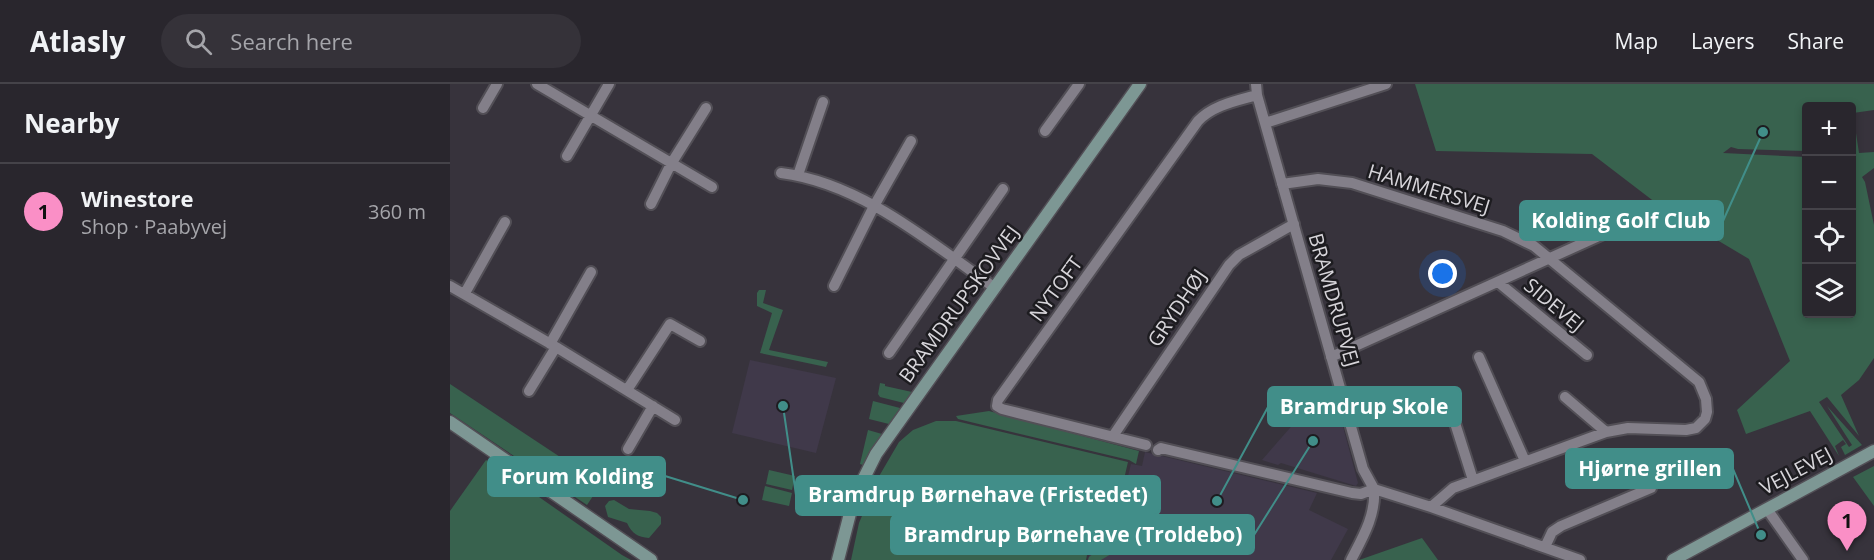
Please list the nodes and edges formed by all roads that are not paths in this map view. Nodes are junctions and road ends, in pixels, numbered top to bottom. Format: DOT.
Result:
graph roads {
  1 [pos="497,84"];
  2 [pos="537,84"];
  3 [pos="609,84"];
  4 [pos="1079,84"];
  5 [pos="1386,84"];
  6 [pos="1136,85"];
  7 [pos="1256,89"];
  8 [pos="823,102"];
  9 [pos="483,108"];
  10 [pos="706,108"];
  11 [pos="590,116"];
  12 [pos="1265,123"];
  13 [pos="1045,130"];
  14 [pos="911,141"];
  15 [pos="567,156"];
  16 [pos="671,164"];
  17 [pos="781,173"];
  18 [pos="798,176"];
  19 [pos="1282,184"];
  20 [pos="712,187"];
  21 [pos="1003,189"];
  22 [pos="651,204"];
  23 [pos="874,206"];
  24 [pos="505,222"];
  25 [pos="1294,224"];
  26 [pos="1621,226"];
  27 [pos="1550,258"];
  28 [pos="955,260"];
  29 [pos="591,272"];
  30 [pos="1498,282"];
  31 [pos="834,286"];
  32 [pos="995,288"];
  33 [pos="455,292"];
  34 [pos="700,341"];
  35 [pos="553,345"];
  36 [pos="889,353"];
  37 [pos="1587,356"];
  38 [pos="1331,357"];
  39 [pos="1479,357"];
  40 [pos="627,390"];
  41 [pos="529,391"];
  42 [pos="1565,397"];
  43 [pos="1449,404"];
  44 [pos="653,406"];
  45 [pos="675,420"];
  46 [pos="450,422"];
  47 [pos="1606,432"];
  48 [pos="1113,436"];
  49 [pos="1146,445"];
  50 [pos="627,449"];
  51 [pos="1158,450"];
  52 [pos="1874,451"];
  53 [pos="1525,461"];
  54 [pos="1473,480"];
  55 [pos="1651,488"];
  56 [pos="1374,489"];
  57 [pos="1431,507"];
  58 [pos="1767,509"];
  59 [pos="1545,547"];
  60 [pos="651,560"];
  61 [pos="838,560"];
  62 [pos="1351,560"];
  63 [pos="1580,560"];
  64 [pos="1672,560"];
  65 [pos="1803,560"];
  1 -- 9 [label="street"];
  2 -- 11 [label="street"];
  3 -- 11 [label="street"];
  4 -- 13 [label="street"];
  5 -- 12 [label="street"];
  6 -- 32 [label="street, BRAMDRUPSKOVVEJ"];
  7 -- 12 [label="street, BRAMDRUPVEJ"];
  7 -- 48 [label="street, NYTOFT"];
  8 -- 18 [label="street"];
  10 -- 16 [label="street"];
  11 -- 15 [label="street"];
  11 -- 16 [label="street"];
  12 -- 19 [label="street, BRAMDRUPVEJ"];
  14 -- 23 [label="street"];
  16 -- 20 [label="street"];
  16 -- 22 [label="street"];
  17 -- 18 [label="street"];
  18 -- 23 [label="street"];
  19 -- 25 [label="street, BRAMDRUPVEJ"];
  19 -- 27 [label="street, HAMMERSVEJ"];
  21 -- 28 [label="street"];
  23 -- 28 [label="street"];
  23 -- 31 [label="street"];
  24 -- 33 [label="street"];
  25 -- 38 [label="street, BRAMDRUPVEJ"];
  25 -- 48 [label="street, GRYDHØJ"];
  26 -- 27 [label="street"];
  27 -- 30 [label="street"];
  27 -- 47 [label="street, HAMMERSVEJ"];
  28 -- 32 [label="street"];
  28 -- 36 [label="street"];
  29 -- 35 [label="street"];
  30 -- 37 [label="street, SIDEVEJ"];
  30 -- 38 [label="street"];
  32 -- 61 [label="street, BRAMDRUPSKOVVEJ"];
  33 -- 35 [label="street"];
  34 -- 40 [label="street"];
  35 -- 40 [label="street"];
  35 -- 41 [label="street"];
  38 -- 56 [label="street, BRAMDRUPVEJ"];
  39 -- 53 [label="street"];
  40 -- 44 [label="street"];
  42 -- 47 [label="street"];
  43 -- 54 [label="street"];
  44 -- 45 [label="street"];
  44 -- 50 [label="street"];
  46 -- 60 [label="street"];
  47 -- 53 [label="street"];
  48 -- 49 [label="street, NYTOFT"];
  51 -- 56 [label="street"];
  52 -- 58 [label="street, VEJLEVEJ"];
  53 -- 54 [label="street"];
  54 -- 57 [label="street"];
  55 -- 59 [label="street"];
  56 -- 57 [label="street"];
  56 -- 62 [label="street"];
  57 -- 59 [label="street"];
  58 -- 64 [label="street, VEJLEVEJ"];
  58 -- 65 [label="street"];
  59 -- 63 [label="street"];
}
